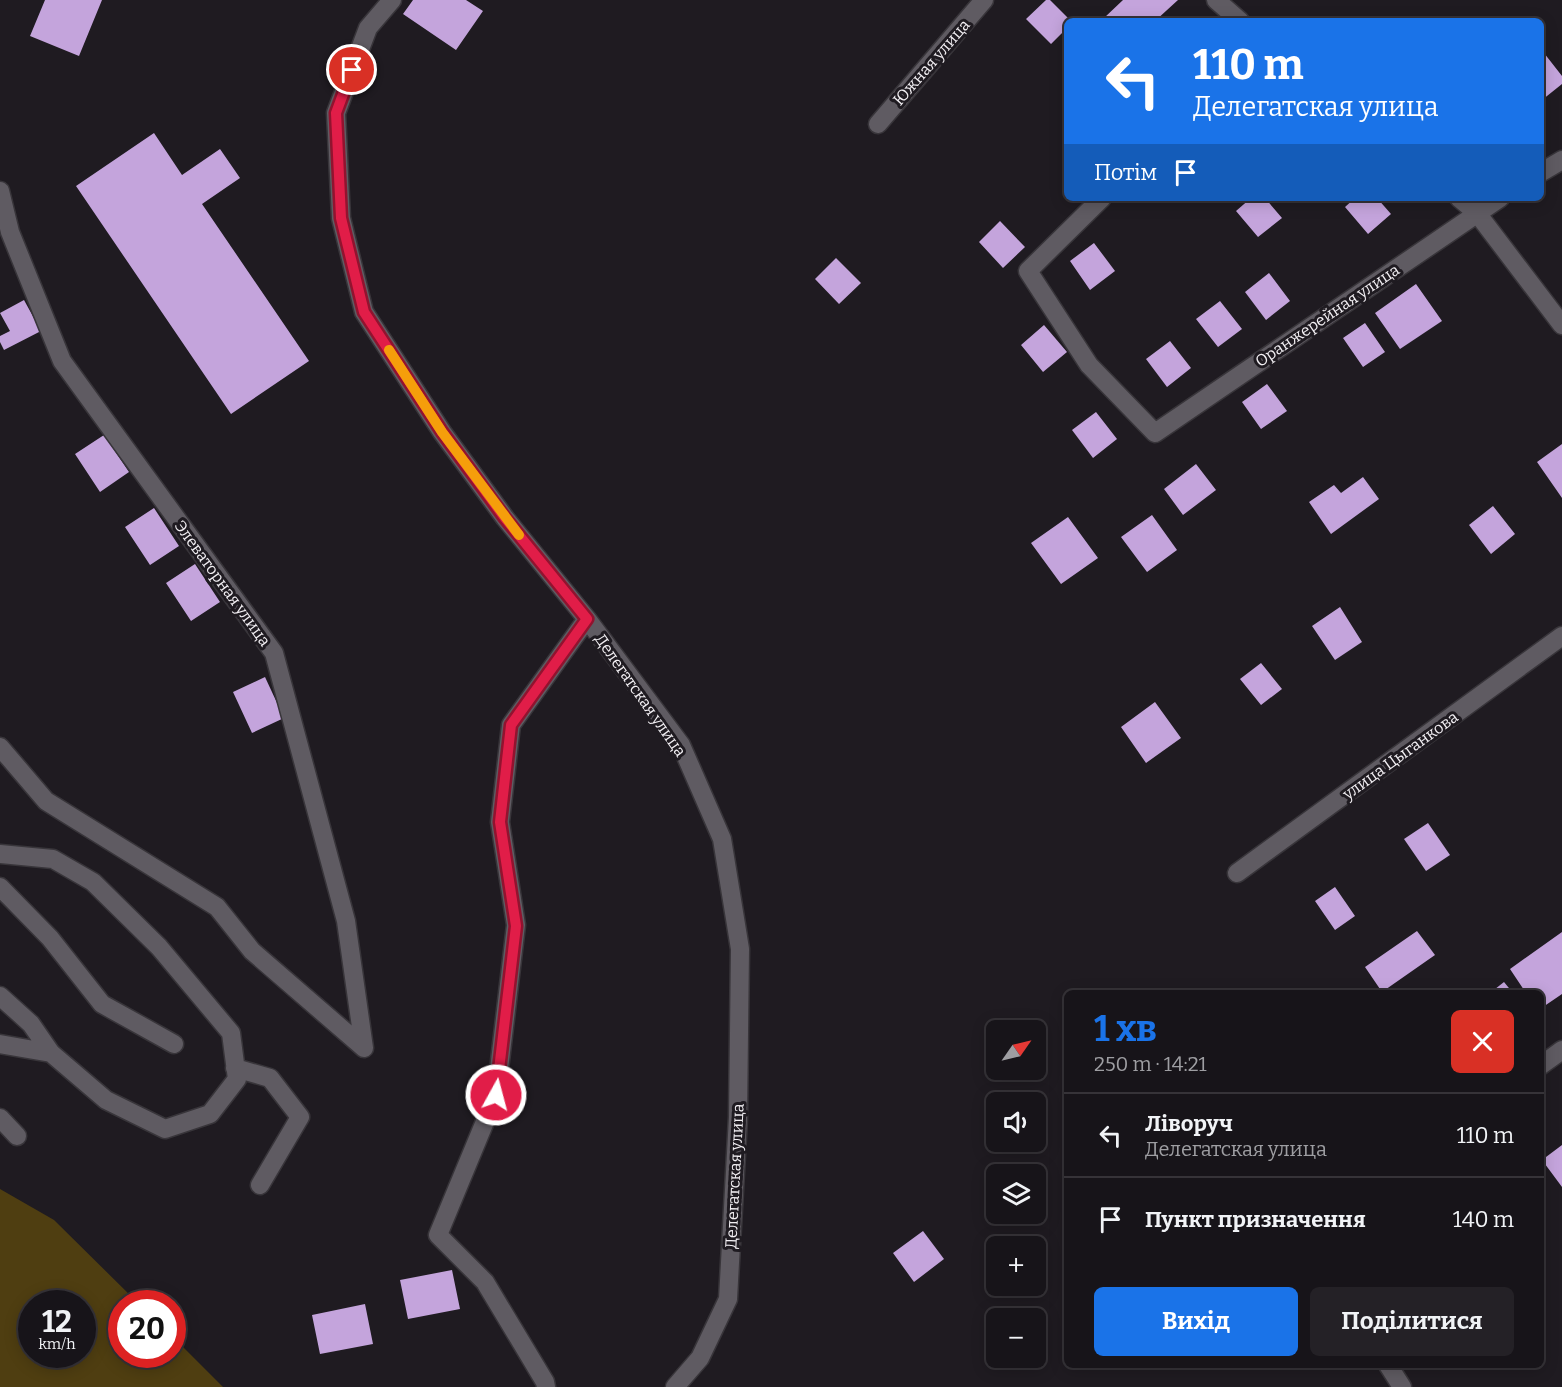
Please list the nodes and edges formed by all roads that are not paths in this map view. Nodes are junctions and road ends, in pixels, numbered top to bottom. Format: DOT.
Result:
graph roads {
  1 [pos="392,0"];
  2 [pos="984,0"];
  3 [pos="1216,0"];
  4 [pos="1237,18"];
  5 [pos="878,124"];
  6 [pos="1562,160"];
  7 [pos="1544,171"];
  8 [pos="0,191"];
  9 [pos="1099,201"];
  10 [pos="1464,201"];
  11 [pos="1496,201"];
  12 [pos="1478,213"];
  13 [pos="1562,325"];
  14 [pos="587,619"];
  15 [pos="1562,636"];
  16 [pos="0,747"];
  17 [pos="0,854"];
  18 [pos="1237,873"];
  19 [pos="0,887"];
  20 [pos="0,996"];
  21 [pos="0,1044"];
  22 [pos="174,1044"];
  23 [pos="1562,1050"];
  24 [pos="51,1053"];
  25 [pos="1544,1063"];
  26 [pos="235,1068"];
  27 [pos="0,1118"];
  28 [pos="17,1136"];
  29 [pos="260,1185"];
  30 [pos="1390,1368"];
  31 [pos="546,1387"];
  32 [pos="675,1387"];
  33 [pos="1402,1387"];
  1 -- 14 [label="street, Делегатская улица"];
  2 -- 5 [label="street, Южная улица"];
  3 -- 4 [label="street"];
  6 -- 7 [label="street"];
  8 -- 16 [label="street, Элеваторная улица"];
  9 -- 12 [label="street, Оранжерейная улица"];
  10 -- 12 [label="street"];
  11 -- 12 [label="street, Оранжерейная улица"];
  12 -- 13 [label="street"];
  14 -- 31 [label="street"];
  14 -- 32 [label="street, Делегатская улица"];
  15 -- 18 [label="street, улица Цыганкова"];
  17 -- 26 [label="street"];
  19 -- 22 [label="street"];
  20 -- 24 [label="street"];
  21 -- 24 [label="street"];
  23 -- 25 [label="street"];
  24 -- 26 [label="street"];
  26 -- 29 [label="street"];
  27 -- 28 [label="street"];
  30 -- 33 [label="street"];
}
